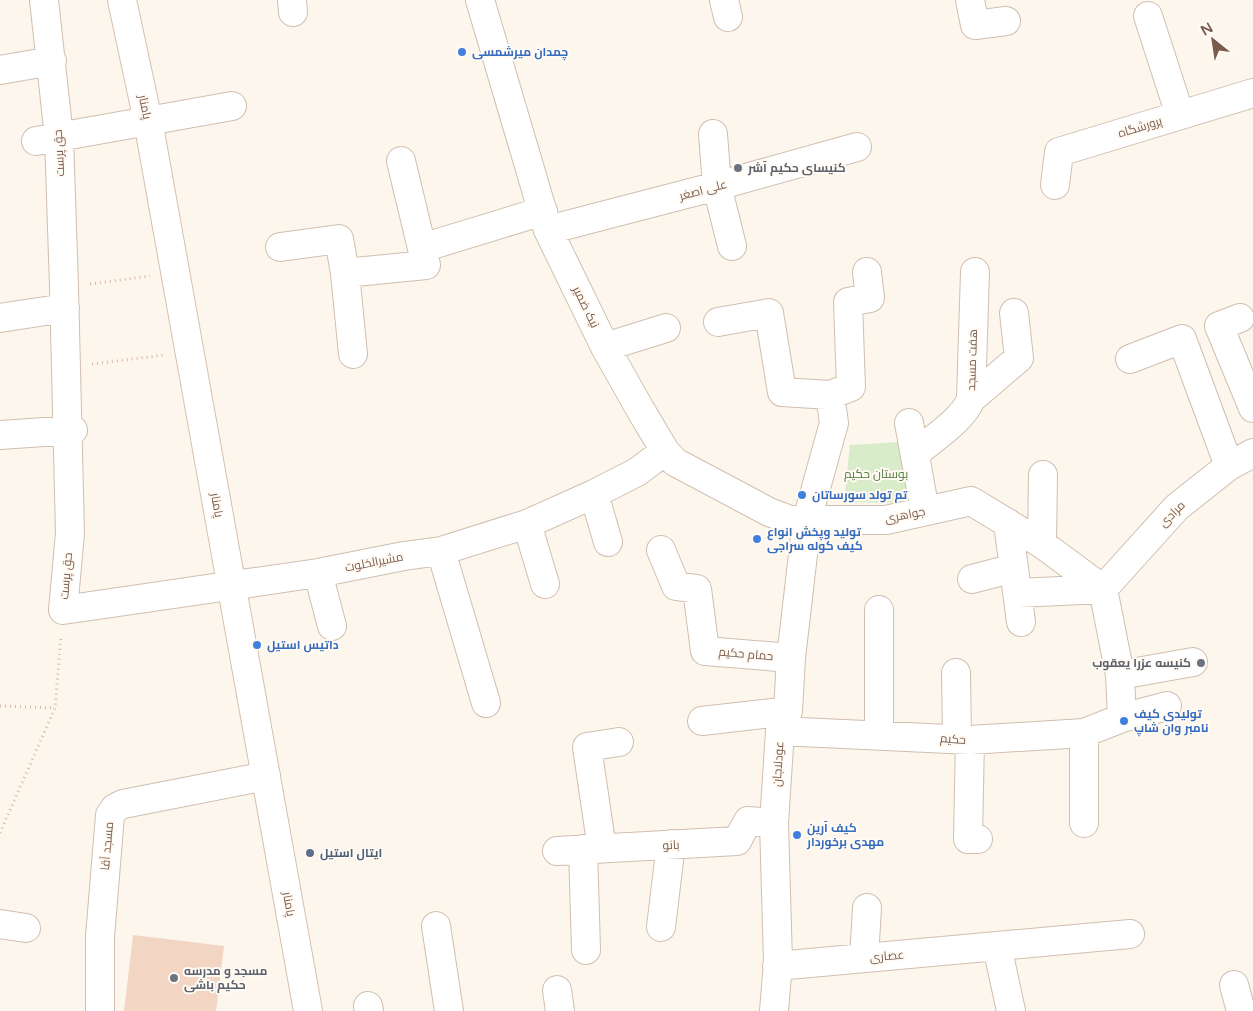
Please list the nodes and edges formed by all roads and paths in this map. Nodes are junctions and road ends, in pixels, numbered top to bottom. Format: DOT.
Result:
graph roads {
  1 [pos="44,0"];
  2 [pos="122,0"];
  3 [pos="480,0"];
  4 [pos="970,0"];
  5 [pos="1148,16"];
  6 [pos="1006,21"];
  7 [pos="52,61"];
  8 [pos="0,70"];
  9 [pos="1253,93"];
  10 [pos="232,106"];
  11 [pos="1180,115"];
  12 [pos="148,120"];
  13 [pos="713,134"];
  14 [pos="47,139"];
  15 [pos="857,147"];
  16 [pos="401,160"];
  17 [pos="1055,185"];
  18 [pos="717,186"];
  19 [pos="545,221"];
  20 [pos="732,246"];
  21 [pos="280,247"];
  22 [pos="422,248"];
  23 [pos="867,272"];
  24 [pos="975,272"];
  25 [pos="175,273"];
  26 [pos="345,273"];
  27 [pos="65,297"];
  28 [pos="1014,313"];
  29 [pos="0,318"];
  30 [pos="1240,318"];
  31 [pos="718,322"];
  32 [pos="666,328"];
  33 [pos="605,347"];
  34 [pos="190,352"];
  35 [pos="353,354"];
  36 [pos="1130,359"];
  37 [pos="66,367"];
  38 [pos="830,395"];
  39 [pos="970,399"];
  40 [pos="1253,408"];
  41 [pos="909,423"];
  42 [pos="71,430"];
  43 [pos="0,435"];
  44 [pos="666,451"];
  45 [pos="1253,453"];
  46 [pos="915,454"];
  47 [pos="1228,466"];
  48 [pos="1043,475"];
  49 [pos="594,494"];
  50 [pos="925,511"];
  51 [pos="807,520"];
  52 [pos="527,524"];
  53 [pos="1008,524"];
  54 [pos="608,542"];
  55 [pos="1042,544"];
  56 [pos="661,550"];
  57 [pos="442,551"];
  58 [pos="318,573"];
  59 [pos="972,579"];
  60 [pos="1016,580"];
  61 [pos="545,584"];
  62 [pos="231,585"];
  63 [pos="1103,589"];
  64 [pos="63,610"];
  65 [pos="879,610"];
  66 [pos="1022,622"];
  67 [pos="332,626"];
  68 [pos="791,658"];
  69 [pos="1193,662"];
  70 [pos="956,673"];
  71 [pos="1120,675"];
  72 [pos="486,704"];
  73 [pos="0,706"];
  74 [pos="1167,706"];
  75 [pos="55,708"];
  76 [pos="1122,718"];
  77 [pos="702,721"];
  78 [pos="784,721"];
  79 [pos="1084,733"];
  80 [pos="879,735"];
  81 [pos="963,740"];
  82 [pos="619,742"];
  83 [pos="266,776"];
  84 [pos="774,822"];
  85 [pos="1084,823"];
  86 [pos="0,832"];
  87 [pos="978,839"];
  88 [pos="671,844"];
  89 [pos="581,850"];
  90 [pos="868,908"];
  91 [pos="436,926"];
  92 [pos="661,926"];
  93 [pos="1130,934"];
  94 [pos="997,946"];
  95 [pos="586,950"];
  96 [pos="864,958"];
  97 [pos="777,966"];
  98 [pos="100,1011"];
  99 [pos="308,1011"];
  100 [pos="449,1011"];
  101 [pos="774,1011"];
  102 [pos="1011,1011"];
  1 -- 7 [label="street, حق پرست"];
  2 -- 12 [label="street, پامنار"];
  3 -- 19 [label="street, نیک ضمیر"];
  4 -- 6 [label="street"];
  5 -- 11 [label="street"];
  7 -- 8 [label="street"];
  7 -- 14 [label="street, حق پرست"];
  9 -- 11 [label="street, پرورشگاه"];
  10 -- 12 [label="street"];
  11 -- 17 [label="street, پرورشگاه"];
  12 -- 14 [label="street"];
  12 -- 25 [label="street, پامنار"];
  13 -- 18 [label="street"];
  14 -- 27 [label="street, حق پرست"];
  15 -- 18 [label="street, علی اصغر"];
  16 -- 22 [label="street"];
  18 -- 19 [label="street, علی اصغر"];
  18 -- 20 [label="street"];
  19 -- 22 [label="street, علی اصغر"];
  19 -- 33 [label="street, نیک ضمیر"];
  21 -- 26 [label="street"];
  22 -- 26 [label="street"];
  23 -- 38 [label="street"];
  24 -- 39 [label="street, هفت مسجد"];
  25 -- 27 [label="path"];
  25 -- 34 [label="street, پامنار"];
  26 -- 35 [label="street"];
  27 -- 29 [label="street"];
  27 -- 37 [label="street, حق پرست"];
  28 -- 39 [label="street"];
  30 -- 40 [label="street"];
  31 -- 38 [label="street"];
  32 -- 33 [label="street"];
  33 -- 44 [label="street, نیک ضمیر"];
  34 -- 37 [label="path"];
  34 -- 62 [label="street, پامنار"];
  36 -- 47 [label="street"];
  37 -- 42 [label="street, حق پرست"];
  38 -- 51 [label="street"];
  39 -- 46 [label="street, هفت مسجد"];
  41 -- 46 [label="street"];
  42 -- 43 [label="street"];
  42 -- 64 [label="street, حق پرست"];
  44 -- 49 [label="street, مشیرالخلوت"];
  44 -- 51 [label="street, نیک ضمیر"];
  45 -- 47 [label="street, مرادی"];
  46 -- 50 [label="street"];
  47 -- 63 [label="street, مرادی"];
  48 -- 55 [label="street"];
  49 -- 52 [label="street, مشیرالخلوت"];
  49 -- 54 [label="street"];
  50 -- 51 [label="street, جواهری"];
  50 -- 53 [label="street, جواهری"];
  51 -- 68 [label="street, عودلاجان"];
  52 -- 57 [label="street, مشیرالخلوت"];
  52 -- 61 [label="street"];
  53 -- 55 [label="street, جواهری"];
  53 -- 60 [label="street"];
  55 -- 63 [label="street, جواهری"];
  56 -- 68 [label="street, حمام حکیم"];
  57 -- 58 [label="street, مشیرالخلوت"];
  57 -- 72 [label="street"];
  58 -- 62 [label="street, مشیرالخلوت"];
  58 -- 67 [label="street"];
  59 -- 60 [label="street"];
  60 -- 63 [label="street"];
  60 -- 66 [label="street"];
  62 -- 64 [label="street, مشیرالخلوت"];
  62 -- 83 [label="street, پامنار"];
  63 -- 71 [label="street"];
  64 -- 75 [label="path, حق پرست"];
  65 -- 80 [label="street"];
  68 -- 78 [label="street, عودلاجان"];
  69 -- 71 [label="street"];
  70 -- 81 [label="street"];
  71 -- 76 [label="street"];
  73 -- 75 [label="path"];
  74 -- 76 [label="street, حکیم"];
  75 -- 86 [label="path, حق پرست"];
  76 -- 79 [label="street, حکیم"];
  77 -- 78 [label="street, حکیم"];
  78 -- 80 [label="street, حکیم"];
  78 -- 84 [label="street, عودلاجان"];
  79 -- 81 [label="street, حکیم"];
  79 -- 85 [label="street"];
  80 -- 81 [label="street, حکیم"];
  81 -- 87 [label="street"];
  82 -- 89 [label="street"];
  83 -- 98 [label="street, مسجد آقا"];
  83 -- 99 [label="street, پامنار"];
  84 -- 88 [label="street, بانو"];
  84 -- 97 [label="street, عودلاجان"];
  88 -- 89 [label="street, بانو"];
  88 -- 92 [label="street"];
  89 -- 95 [label="street"];
  90 -- 96 [label="street"];
  91 -- 100 [label="street"];
  93 -- 94 [label="street, عصاری"];
  94 -- 96 [label="street, عصاری"];
  94 -- 102 [label="street"];
  96 -- 97 [label="street, عصاری"];
  97 -- 101 [label="street, عودلاجان"];
}
